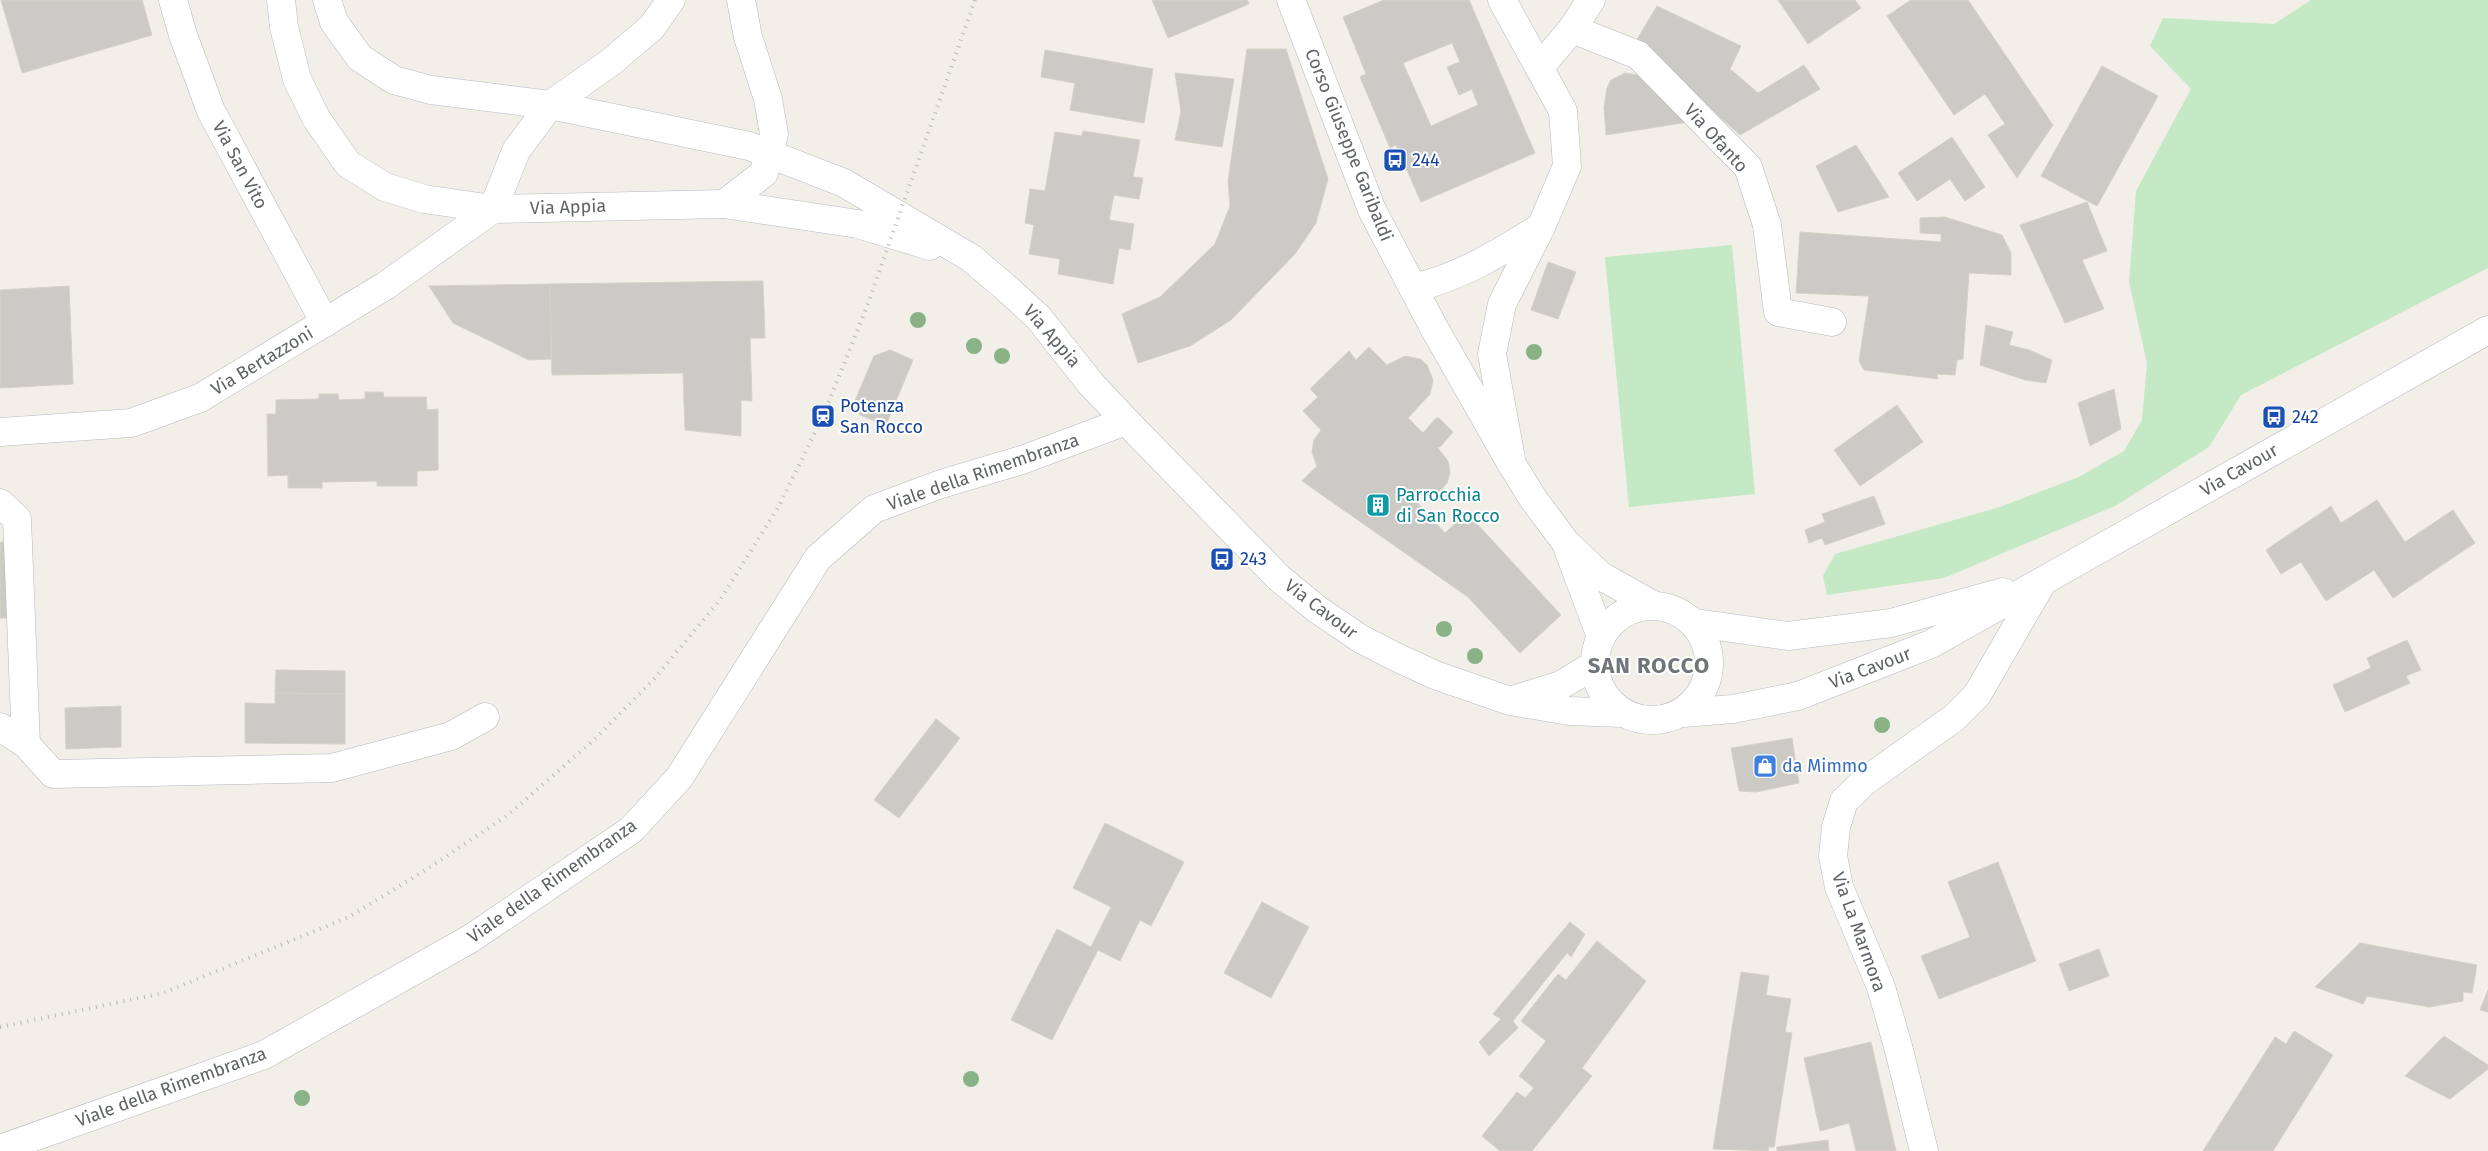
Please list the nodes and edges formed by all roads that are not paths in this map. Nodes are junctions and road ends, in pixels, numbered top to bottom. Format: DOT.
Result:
graph roads {
  1 [pos="173,0"];
  2 [pos="281,0"];
  3 [pos="327,0"];
  4 [pos="671,0"];
  5 [pos="741,0"];
  6 [pos="1291,0"];
  7 [pos="1502,0"];
  8 [pos="1591,0"];
  9 [pos="1572,29"];
  10 [pos="1540,67"];
  11 [pos="550,105"];
  12 [pos="770,154"];
  13 [pos="724,204"];
  14 [pos="493,209"];
  15 [pos="1541,227"];
  16 [pos="971,258"];
  17 [pos="1412,288"];
  18 [pos="326,322"];
  19 [pos="1832,322"];
  20 [pos="2488,330"];
  21 [pos="1126,421"];
  22 [pos="0,432"];
  23 [pos="1511,463"];
  24 [pos="0,503"];
  25 [pos="1566,543"];
  26 [pos="2043,582"];
  27 [pos="1653,605"];
  28 [pos="1695,623"];
  29 [pos="1601,637"];
  30 [pos="1594,665"];
  31 [pos="1510,701"];
  32 [pos="1623,713"];
  33 [pos="1683,713"];
  34 [pos="485,717"];
  35 [pos="0,727"];
  36 [pos="26,744"];
  37 [pos="0,1149"];
  38 [pos="1924,1151"];
  1 -- 18 [label="street, Via San Vito"];
  2 -- 14 [label="street, Via Appia"];
  3 -- 11 [label="street, Via Appia"];
  4 -- 11 [label="street"];
  5 -- 12 [label="street"];
  6 -- 17 [label="street, Corso Giuseppe Garibaldi"];
  7 -- 10 [label="street"];
  8 -- 9 [label="street"];
  9 -- 10 [label="street"];
  9 -- 19 [label="street, Via Ofanto"];
  10 -- 15 [label="street"];
  11 -- 12 [label="street, Via Appia"];
  11 -- 14 [label="street"];
  12 -- 13 [label="street"];
  12 -- 16 [label="street, Via Appia"];
  13 -- 14 [label="street, Via Appia"];
  13 -- 16 [label="street, Via Appia"];
  14 -- 18 [label="street, Via Bertazzoni"];
  15 -- 17 [label="street"];
  15 -- 23 [label="street"];
  16 -- 21 [label="street, Via Appia"];
  17 -- 23 [label="street, Corso Giuseppe Garibaldi"];
  18 -- 22 [label="street, Via Bertazzoni"];
  20 -- 26 [label="street, Via Cavour"];
  21 -- 31 [label="street, Via Cavour"];
  21 -- 37 [label="street, Viale della Rimembranza"];
  23 -- 25 [label="street, Via Cavour"];
  24 -- 36 [label="street"];
  25 -- 27 [label="street, Via Cavour"];
  25 -- 29 [label="street, Via Cavour"];
  26 -- 28 [label="street, Via Cavour"];
  26 -- 33 [label="street, Via Cavour"];
  26 -- 38 [label="street, Via La Marmora"];
  27 -- 28 [label="street, Via Cavour"];
  27 -- 29 [label="street, Via Cavour"];
  28 -- 33 [label="street, Via Cavour"];
  29 -- 30 [label="street, Via Cavour"];
  30 -- 31 [label="street"];
  30 -- 32 [label="street, Via Cavour"];
  31 -- 32 [label="street, Via Cavour"];
  32 -- 33 [label="street, Via Cavour"];
  34 -- 36 [label="street"];
  35 -- 36 [label="street"];
}
